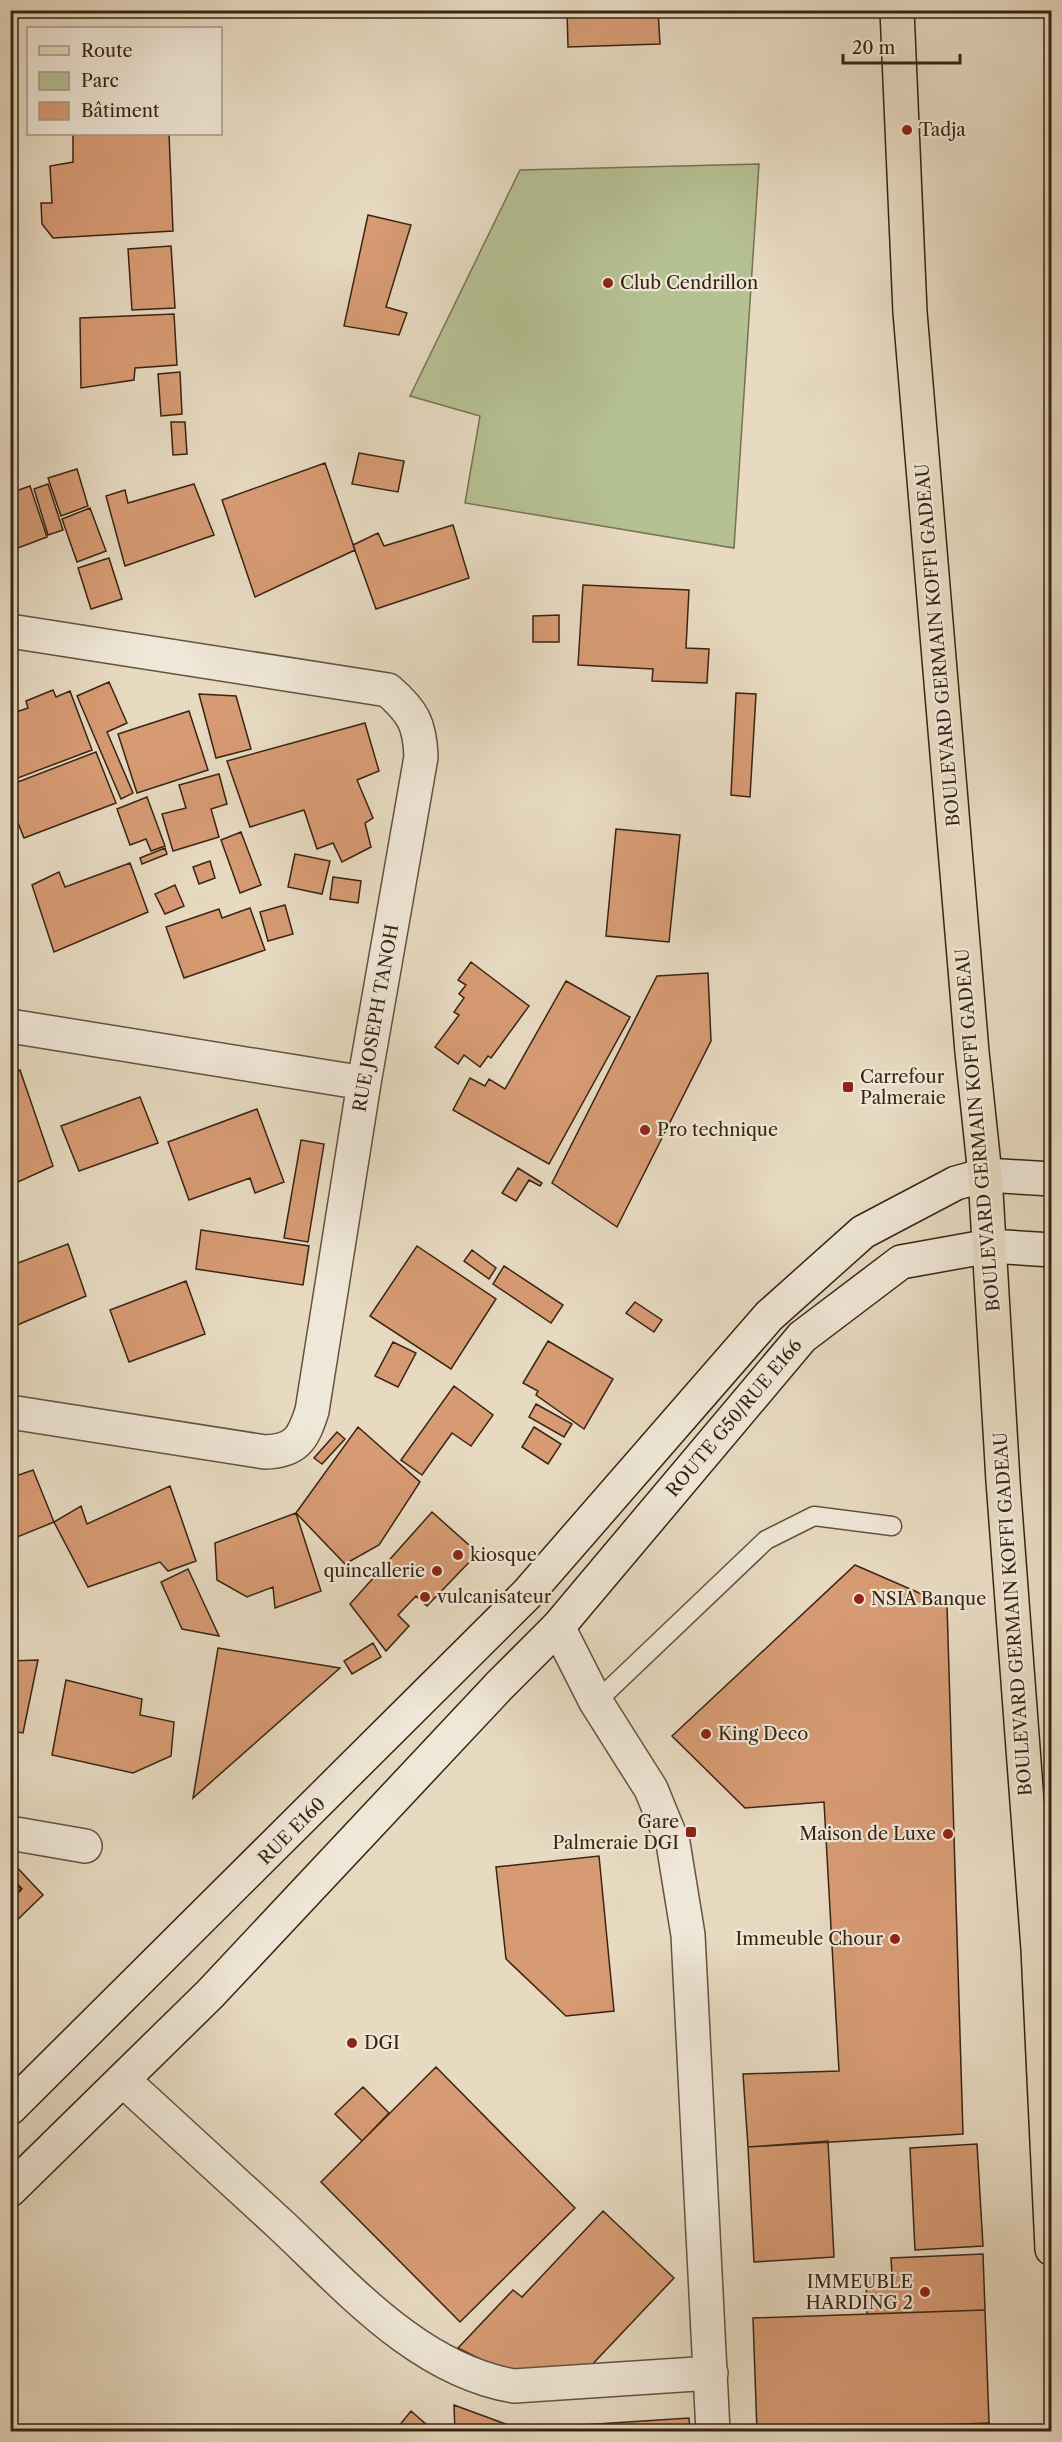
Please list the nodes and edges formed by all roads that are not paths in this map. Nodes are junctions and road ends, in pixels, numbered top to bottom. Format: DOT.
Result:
graph roads {
  1 [pos="897,10"];
  2 [pos="10,631"];
  3 [pos="10,1026"];
  4 [pos="364,1083"];
  5 [pos="985,1175"];
  6 [pos="1052,1179"];
  7 [pos="990,1246"];
  8 [pos="1052,1250"];
  9 [pos="10,1412"];
  10 [pos="892,1526"];
  11 [pos="569,1550"];
  12 [pos="558,1627"];
  13 [pos="596,1702"];
  14 [pos="10,1833"];
  15 [pos="85,1846"];
  16 [pos="123,2080"];
  17 [pos="10,2108"];
  18 [pos="10,2190"];
  19 [pos="1052,2249"];
  20 [pos="711,2373"];
  21 [pos="713,2432"];
  1 -- 5 [label="main road, BOULEVARD GERMAIN KOFFI GADEAU"];
  2 -- 4 [label="street, RUE JOSEPH TANOH"];
  3 -- 4 [label="street"];
  4 -- 9 [label="street, RUE JOSEPH TANOH"];
  5 -- 6 [label="street"];
  5 -- 7 [label="main road, BOULEVARD GERMAIN KOFFI GADEAU"];
  5 -- 11 [label="street"];
  7 -- 8 [label="street, ROUTE G50/RUE E166"];
  7 -- 12 [label="street, ROUTE G50/RUE E166"];
  7 -- 19 [label="main road, BOULEVARD GERMAIN KOFFI GADEAU"];
  10 -- 13 [label="lane"];
  11 -- 12 [label="street"];
  11 -- 17 [label="street, RUE E160"];
  12 -- 13 [label="street"];
  12 -- 16 [label="street"];
  13 -- 20 [label="street"];
  14 -- 15 [label="street"];
  16 -- 18 [label="street"];
  16 -- 20 [label="street"];
  20 -- 21 [label="street"];
}
